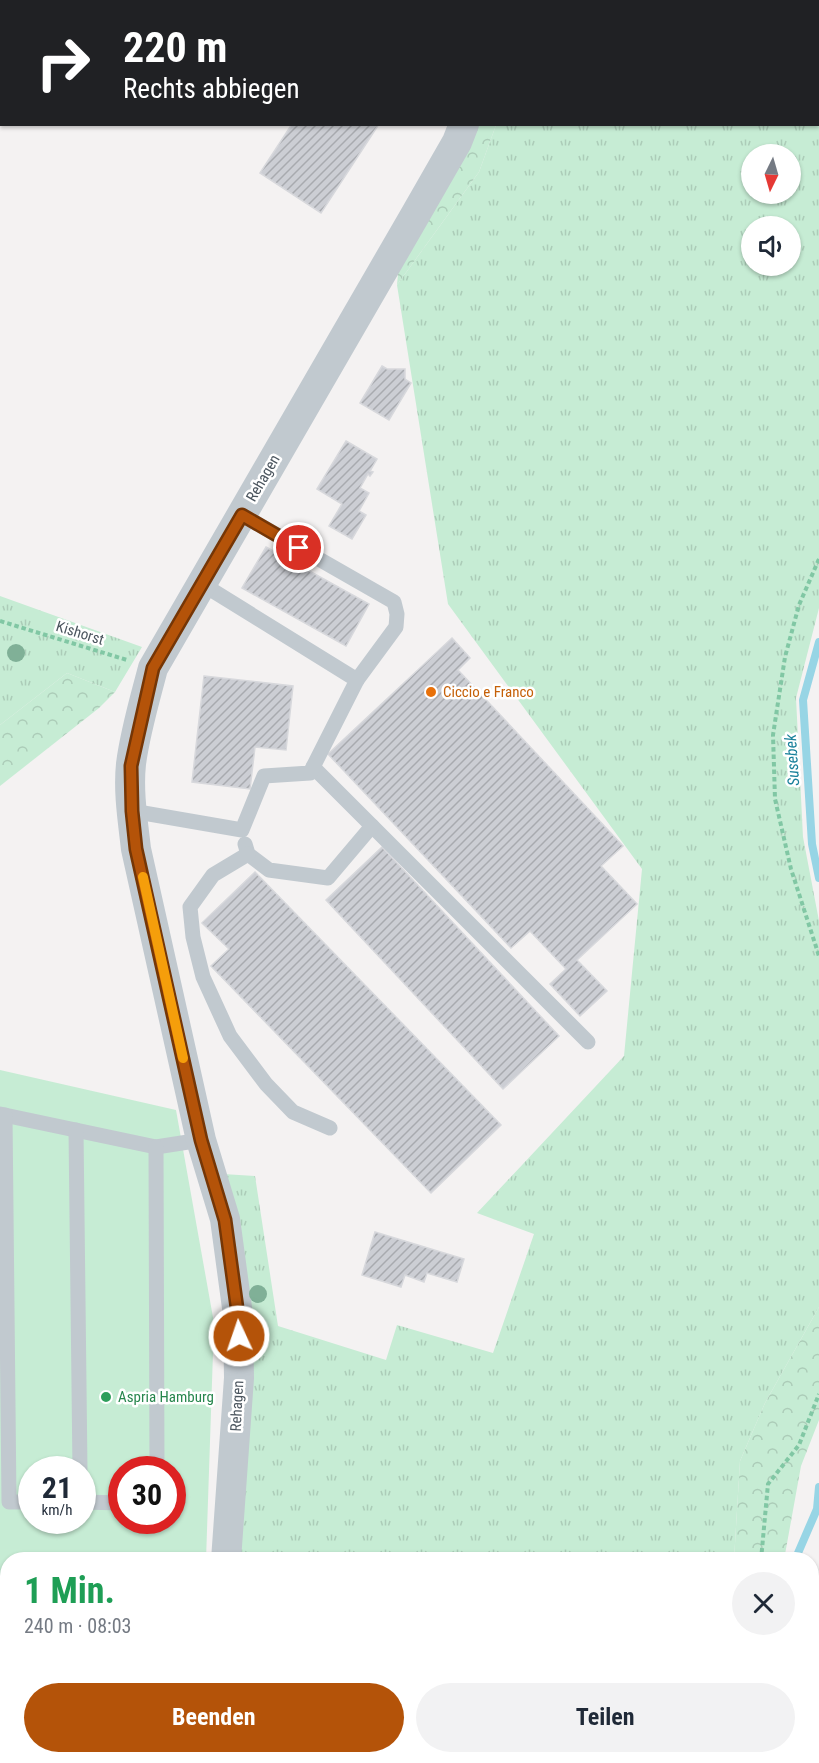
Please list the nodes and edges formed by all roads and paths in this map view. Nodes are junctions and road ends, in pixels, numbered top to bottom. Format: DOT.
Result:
graph roads {
  1 [pos="463,126"];
  2 [pos="242,515"];
  3 [pos="819,559"];
  4 [pos="202,584"];
  5 [pos="0,621"];
  6 [pos="153,668"];
  7 [pos="357,680"];
  8 [pos="313,767"];
  9 [pos="132,811"];
  10 [pos="372,826"];
  11 [pos="242,831"];
  12 [pos="248,854"];
  13 [pos="819,956"];
  14 [pos="588,1042"];
  15 [pos="2,1114"];
  16 [pos="330,1128"];
  17 [pos="76,1130"];
  18 [pos="201,1140"];
  19 [pos="156,1146"];
  20 [pos="819,1394"];
  21 [pos="80,1456"];
  22 [pos="157,1456"];
  23 [pos="18,1502"];
  24 [pos="227,1552"];
  25 [pos="762,1552"];
  1 -- 2 [label="street, Rehagen"];
  2 -- 4 [label="street, Rehagen"];
  2 -- 7 [label="lane"];
  3 -- 13 [label="path"];
  4 -- 6 [label="street, Rehagen"];
  4 -- 7 [label="lane"];
  5 -- 6 [label="path, Kishorst"];
  6 -- 9 [label="street, Rehagen"];
  7 -- 8 [label="lane"];
  8 -- 10 [label="lane"];
  8 -- 11 [label="lane"];
  9 -- 11 [label="lane"];
  9 -- 18 [label="street, Rehagen"];
  10 -- 12 [label="lane"];
  10 -- 14 [label="lane"];
  11 -- 12 [label="lane"];
  12 -- 16 [label="lane"];
  15 -- 17 [label="lane"];
  15 -- 23 [label="lane"];
  17 -- 19 [label="lane"];
  17 -- 21 [label="lane"];
  18 -- 19 [label="lane"];
  18 -- 24 [label="street, Rehagen"];
  19 -- 22 [label="lane"];
  20 -- 25 [label="path"];
}
